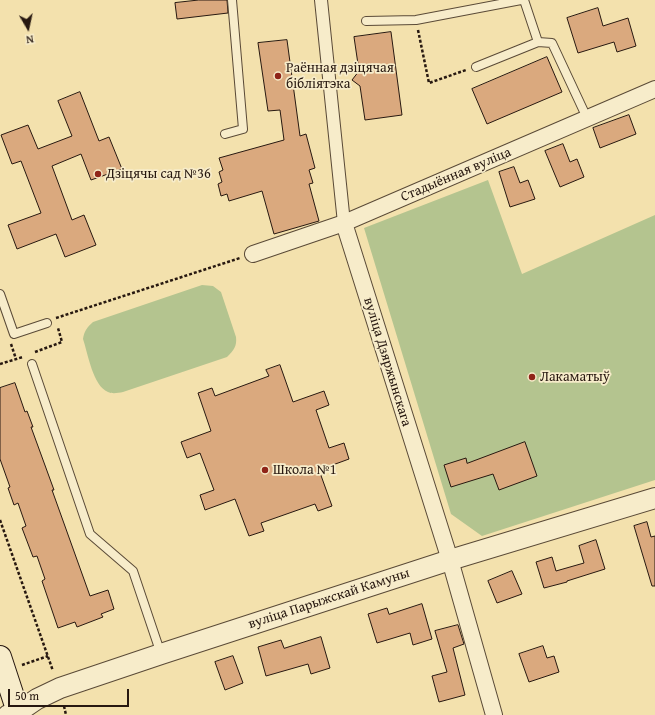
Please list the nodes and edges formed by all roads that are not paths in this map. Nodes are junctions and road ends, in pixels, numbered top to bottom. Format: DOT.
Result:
graph roads {
  1 [pos="232,0"];
  2 [pos="321,0"];
  3 [pos="522,0"];
  4 [pos="366,21"];
  5 [pos="538,42"];
  6 [pos="476,67"];
  7 [pos="655,89"];
  8 [pos="587,118"];
  9 [pos="225,134"];
  10 [pos="344,223"];
  11 [pos="254,254"];
  12 [pos="0,294"];
  13 [pos="47,323"];
  14 [pos="32,364"];
  15 [pos="655,498"];
  16 [pos="450,560"];
  17 [pos="160,654"];
  18 [pos="8,662"];
  19 [pos="15,714"];
  20 [pos="494,715"];
  1 -- 9 [label="lane"];
  2 -- 10 [label="street, вуліца Дзяржынскага"];
  3 -- 4 [label="lane"];
  3 -- 5 [label="lane"];
  5 -- 6 [label="lane"];
  5 -- 8 [label="lane"];
  7 -- 8 [label="street, Стадыённая вуліца"];
  8 -- 10 [label="street, Стадыённая вуліца"];
  10 -- 11 [label="street, Стадыённая вуліца"];
  10 -- 16 [label="street, вуліца Дзяржынскага"];
  12 -- 13 [label="lane"];
  14 -- 17 [label="lane"];
  15 -- 16 [label="street, вуліца Парыжскай Камуны"];
  16 -- 17 [label="street, вуліца Парыжскай Камуны"];
  16 -- 20 [label="street, вуліца Дзяржынскага"];
  17 -- 19 [label="street, вуліца Парыжскай Камуны"];
  18 -- 19 [label="main road"];
}
